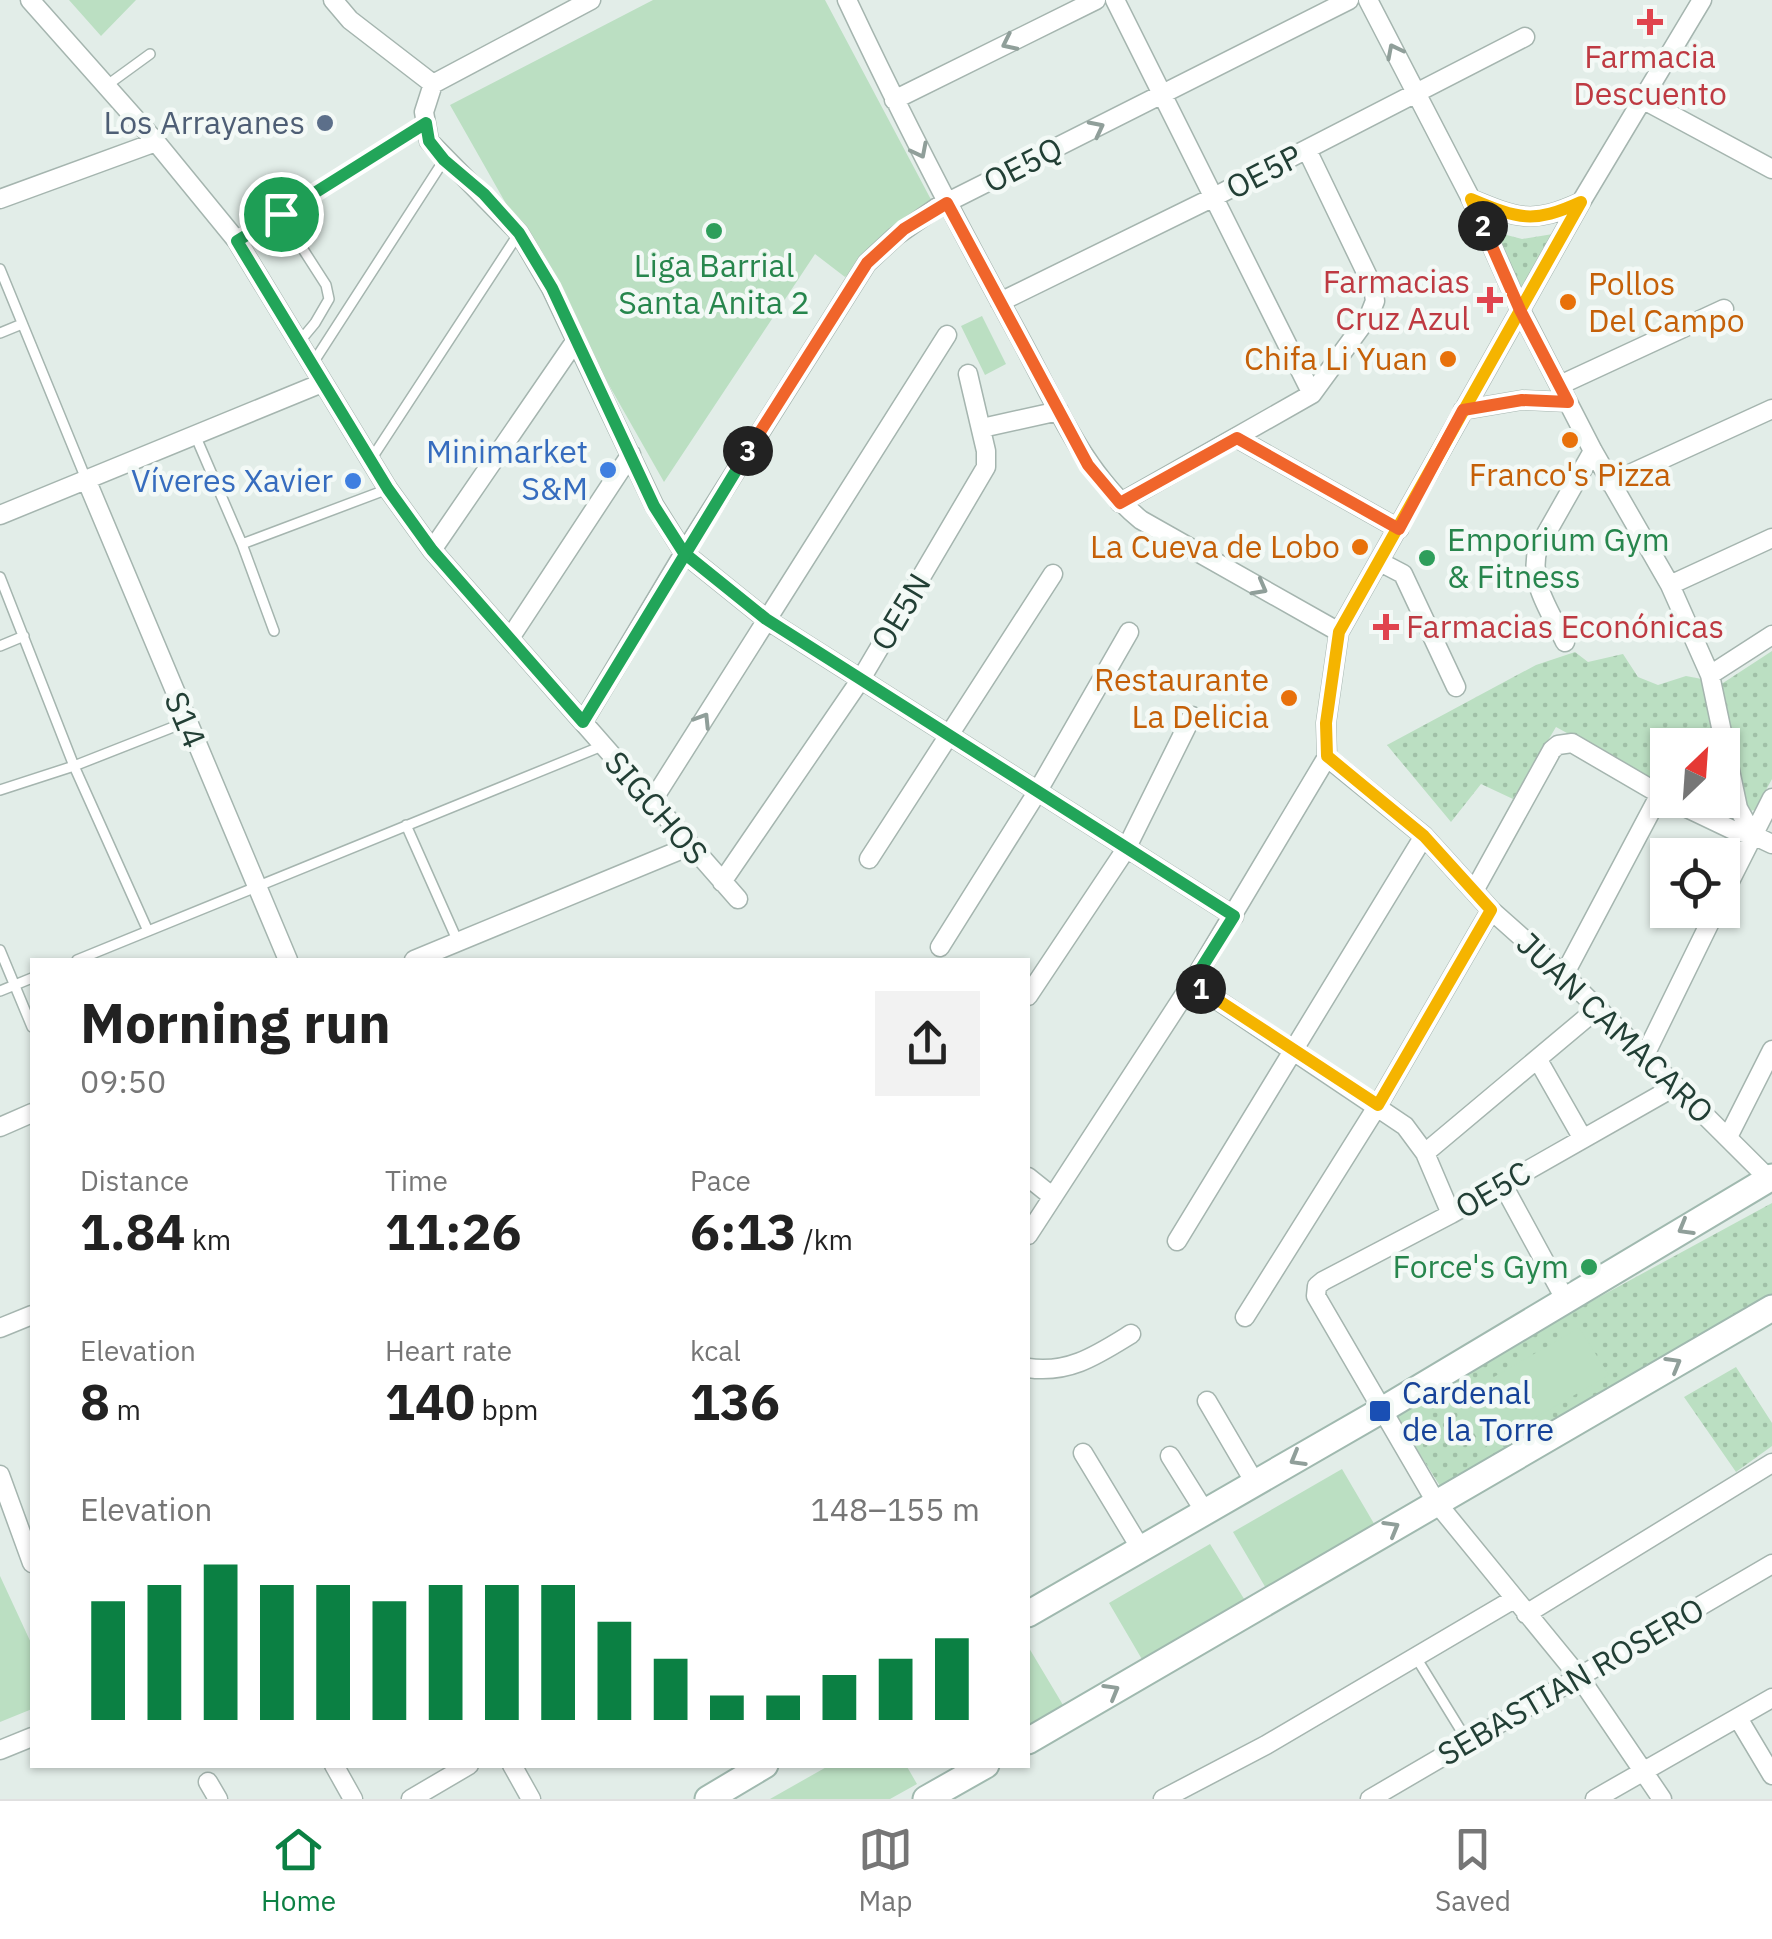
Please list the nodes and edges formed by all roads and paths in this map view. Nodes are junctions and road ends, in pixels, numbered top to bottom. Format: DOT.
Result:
graph roads {
  1 [pos="30,0"];
  2 [pos="334,0"];
  3 [pos="591,0"];
  4 [pos="848,0"];
  5 [pos="1096,0"];
  6 [pos="1114,0"];
  7 [pos="1349,0"];
  8 [pos="1368,0"];
  9 [pos="1702,0"];
  10 [pos="1526,37"];
  11 [pos="150,54"];
  12 [pos="433,84"];
  13 [pos="106,86"];
  14 [pos="1164,94"];
  15 [pos="1416,94"];
  16 [pos="1642,99"];
  17 [pos="894,100"];
  18 [pos="426,123"];
  19 [pos="156,142"];
  20 [pos="1307,150"];
  21 [pos="444,160"];
  22 [pos="1772,170"];
  23 [pos="1212,198"];
  24 [pos="1471,199"];
  25 [pos="0,200"];
  26 [pos="1581,202"];
  27 [pos="947,203"];
  28 [pos="281,214"];
  29 [pos="519,233"];
  30 [pos="237,241"];
  31 [pos="0,270"];
  32 [pos="1000,302"];
  33 [pos="1724,309"];
  34 [pos="1520,310"];
  35 [pos="22,324"];
  36 [pos="0,333"];
  37 [pos="948,334"];
  38 [pos="576,340"];
  39 [pos="298,343"];
  40 [pos="312,366"];
  41 [pos="968,374"];
  42 [pos="322,382"];
  43 [pos="1312,394"];
  44 [pos="1564,394"];
  45 [pos="1772,408"];
  46 [pos="1463,410"];
  47 [pos="1059,411"];
  48 [pos="982,428"];
  49 [pos="194,432"];
  50 [pos="1237,438"];
  51 [pos="1593,451"];
  52 [pos="630,454"];
  53 [pos="370,460"];
  54 [pos="86,478"];
  55 [pos="1610,483"];
  56 [pos="388,489"];
  57 [pos="1120,503"];
  58 [pos="0,515"];
  59 [pos="1399,529"];
  60 [pos="1772,538"];
  61 [pos="242,544"];
  62 [pos="432,550"];
  63 [pos="684,553"];
  64 [pos="1380,562"];
  65 [pos="1053,574"];
  66 [pos="0,577"];
  67 [pos="1670,584"];
  68 [pos="766,619"];
  69 [pos="274,631"];
  70 [pos="1129,632"];
  71 [pos="1339,632"];
  72 [pos="1772,635"];
  73 [pos="24,636"];
  74 [pos="510,638"];
  75 [pos="1565,642"];
  76 [pos="0,646"];
  77 [pos="1710,675"];
  78 [pos="860,679"];
  79 [pos="1456,687"];
  80 [pos="1192,716"];
  81 [pos="186,722"];
  82 [pos="583,722"];
  83 [pos="950,736"];
  84 [pos="602,746"];
  85 [pos="1327,756"];
  86 [pos="74,766"];
  87 [pos="1650,789"];
  88 [pos="0,790"];
  89 [pos="1036,794"];
  90 [pos="1772,798"];
  91 [pos="651,803"];
  92 [pos="1654,818"];
  93 [pos="1708,818"];
  94 [pos="406,826"];
  95 [pos="1753,835"];
  96 [pos="1424,836"];
  97 [pos="1772,844"];
  98 [pos="690,846"];
  99 [pos="1126,850"];
  100 [pos="869,859"];
  101 [pos="1740,861"];
  102 [pos="722,882"];
  103 [pos="256,886"];
  104 [pos="1474,890"];
  105 [pos="738,899"];
  106 [pos="1491,910"];
  107 [pos="1234,916"];
  108 [pos="1707,928"];
  109 [pos="148,932"];
  110 [pos="458,942"];
  111 [pos="940,947"];
  112 [pos="0,950"];
  113 [pos="82,958"];
  114 [pos="287,958"];
  115 [pos="419,958"];
  116 [pos="1564,975"];
  117 [pos="30,979"];
  118 [pos="1192,983"];
  119 [pos="15,985"];
  120 [pos="0,991"];
  121 [pos="1030,993"];
  122 [pos="1598,1008"];
  123 [pos="30,1022"];
  124 [pos="1293,1048"];
  125 [pos="1772,1050"];
  126 [pos="1645,1055"];
  127 [pos="1538,1060"];
  128 [pos="1676,1086"];
  129 [pos="1378,1105"];
  130 [pos="30,1114"];
  131 [pos="0,1127"];
  132 [pos="1728,1138"];
  133 [pos="1583,1140"];
  134 [pos="1425,1153"];
  135 [pos="1771,1178"];
  136 [pos="1030,1179"];
  137 [pos="1502,1185"];
  138 [pos="1053,1197"];
  139 [pos="1451,1214"];
  140 [pos="1030,1233"];
  141 [pos="1177,1241"];
  142 [pos="1564,1298"];
  143 [pos="1772,1308"];
  144 [pos="1245,1316"];
  145 [pos="30,1317"];
  146 [pos="0,1328"];
  147 [pos="1131,1334"];
  148 [pos="1030,1368"];
  149 [pos="1207,1402"];
  150 [pos="1382,1410"];
  151 [pos="1083,1453"];
  152 [pos="1170,1456"];
  153 [pos="1772,1463"];
  154 [pos="0,1475"];
  155 [pos="1255,1483"];
  156 [pos="1436,1502"];
  157 [pos="1204,1512"];
  158 [pos="26,1527"];
  159 [pos="1141,1549"];
  160 [pos="1772,1564"];
  161 [pos="1031,1604"];
  162 [pos="1520,1607"];
  163 [pos="1416,1659"];
  164 [pos="1580,1678"];
  165 [pos="1772,1698"];
  166 [pos="1738,1718"];
  167 [pos="30,1739"];
  168 [pos="1030,1739"];
  169 [pos="1468,1743"];
  170 [pos="0,1750"];
  171 [pos="336,1768"];
  172 [pos="464,1768"];
  173 [pos="514,1768"];
  174 [pos="760,1768"];
  175 [pos="982,1768"];
  176 [pos="1645,1771"];
  177 [pos="1772,1775"];
  178 [pos="208,1782"];
  179 [pos="943,1795"];
  180 [pos="218,1799"];
  181 [pos="353,1799"];
  182 [pos="411,1799"];
  183 [pos="532,1799"];
  184 [pos="708,1799"];
  185 [pos="1163,1799"];
  186 [pos="1370,1799"];
  187 [pos="1595,1799"];
  188 [pos="1662,1799"];
  1 -- 13 [label="street, SIGCHOS"];
  2 -- 12 [label="street"];
  3 -- 12 [label="street"];
  4 -- 17 [label="street"];
  5 -- 17 [label="street, one-way"];
  6 -- 14 [label="street"];
  7 -- 14 [label="street, OE5Q"];
  15 -- 8 [label="street, one-way"];
  9 -- 16 [label="street"];
  10 -- 15 [label="street, OE5P"];
  11 -- 13 [label="lane"];
  12 -- 18 [label="street"];
  13 -- 19 [label="street, SIGCHOS"];
  14 -- 23 [label="street"];
  27 -- 14 [label="street, OE5Q, one-way"];
  15 -- 20 [label="street, OE5P"];
  15 -- 24 [label="street"];
  16 -- 22 [label="street"];
  16 -- 26 [label="street"];
  17 -- 27 [label="street, one-way"];
  18 -- 21 [label="street"];
  18 -- 28 [label="lane"];
  19 -- 25 [label="street"];
  19 -- 30 [label="street, SIGCHOS"];
  20 -- 23 [label="street, OE5P"];
  20 -- 43 [label="street"];
  21 -- 29 [label="street"];
  21 -- 40 [label="lane"];
  23 -- 32 [label="street, OE5P"];
  23 -- 43 [label="street"];
  24 -- 26 [label="street"];
  24 -- 34 [label="street"];
  26 -- 34 [label="street"];
  27 -- 32 [label="street"];
  27 -- 63 [label="street, OE5Q"];
  28 -- 30 [label="lane"];
  28 -- 39 [label="lane"];
  29 -- 38 [label="street"];
  29 -- 53 [label="lane"];
  30 -- 39 [label="street, SIGCHOS"];
  31 -- 35 [label="lane"];
  32 -- 47 [label="street"];
  33 -- 44 [label="street"];
  34 -- 44 [label="street"];
  34 -- 46 [label="street"];
  35 -- 36 [label="lane"];
  35 -- 54 [label="lane"];
  37 -- 68 [label="street"];
  38 -- 52 [label="street"];
  38 -- 62 [label="street"];
  39 -- 40 [label="street, SIGCHOS"];
  40 -- 42 [label="street, SIGCHOS"];
  41 -- 48 [label="street, OE5N"];
  42 -- 49 [label="street"];
  42 -- 53 [label="street, SIGCHOS"];
  43 -- 50 [label="street"];
  44 -- 46 [label="street"];
  44 -- 51 [label="street"];
  45 -- 55 [label="street"];
  46 -- 59 [label="street"];
  47 -- 48 [label="street"];
  47 -- 57 [label="street"];
  48 -- 78 [label="street, OE5N"];
  49 -- 54 [label="street"];
  49 -- 61 [label="lane"];
  50 -- 57 [label="street"];
  50 -- 59 [label="street"];
  51 -- 55 [label="street"];
  51 -- 75 [label="street"];
  52 -- 63 [label="street"];
  52 -- 74 [label="street"];
  53 -- 56 [label="street, SIGCHOS"];
  54 -- 58 [label="street"];
  54 -- 81 [label="street, S14"];
  55 -- 67 [label="street"];
  56 -- 61 [label="lane"];
  56 -- 62 [label="street, SIGCHOS"];
  57 -- 71 [label="street, one-way"];
  59 -- 64 [label="street"];
  60 -- 67 [label="street"];
  61 -- 69 [label="lane"];
  62 -- 74 [label="street, SIGCHOS"];
  63 -- 68 [label="street"];
  63 -- 82 [label="street, OE5Q"];
  64 -- 71 [label="street"];
  64 -- 79 [label="street"];
  65 -- 83 [label="street"];
  66 -- 73 [label="lane"];
  67 -- 77 [label="street"];
  68 -- 78 [label="street"];
  91 -- 68 [label="street, one-way"];
  70 -- 89 [label="street"];
  71 -- 85 [label="street"];
  72 -- 77 [label="street"];
  73 -- 76 [label="lane"];
  73 -- 86 [label="lane"];
  74 -- 82 [label="street, SIGCHOS"];
  77 -- 95 [label="street"];
  78 -- 83 [label="street"];
  78 -- 102 [label="street, OE5N"];
  80 -- 99 [label="street"];
  81 -- 86 [label="lane"];
  81 -- 103 [label="street, S14"];
  82 -- 84 [label="street, SIGCHOS"];
  83 -- 89 [label="street"];
  83 -- 100 [label="street"];
  84 -- 91 [label="street, SIGCHOS"];
  84 -- 94 [label="lane"];
  85 -- 96 [label="street, JUAN CAMACARO"];
  85 -- 107 [label="street"];
  86 -- 88 [label="lane"];
  86 -- 109 [label="lane"];
  87 -- 104 [label="street"];
  89 -- 99 [label="street"];
  89 -- 111 [label="street"];
  90 -- 95 [label="street"];
  91 -- 98 [label="street, SIGCHOS"];
  92 -- 116 [label="street"];
  93 -- 95 [label="street"];
  94 -- 103 [label="lane"];
  94 -- 110 [label="lane"];
  95 -- 97 [label="street"];
  95 -- 101 [label="street"];
  96 -- 104 [label="street, JUAN CAMACARO"];
  96 -- 124 [label="street"];
  98 -- 102 [label="street, SIGCHOS"];
  98 -- 110 [label="street"];
  99 -- 107 [label="street"];
  99 -- 121 [label="street"];
  102 -- 105 [label="street, SIGCHOS"];
  103 -- 109 [label="lane"];
  103 -- 114 [label="street, S14"];
  104 -- 106 [label="street, JUAN CAMACARO"];
  106 -- 116 [label="street, JUAN CAMACARO"];
  106 -- 129 [label="street"];
  107 -- 118 [label="street"];
  108 -- 126 [label="street"];
  109 -- 113 [label="lane"];
  110 -- 115 [label="street"];
  112 -- 119 [label="lane"];
  116 -- 122 [label="street, JUAN CAMACARO"];
  117 -- 119 [label="lane"];
  118 -- 124 [label="street"];
  118 -- 138 [label="street"];
  119 -- 120 [label="lane"];
  119 -- 123 [label="lane"];
  122 -- 126 [label="street, JUAN CAMACARO"];
  122 -- 127 [label="street"];
  124 -- 129 [label="street"];
  124 -- 141 [label="street"];
  125 -- 132 [label="street"];
  126 -- 128 [label="street, JUAN CAMACARO"];
  127 -- 133 [label="street"];
  127 -- 134 [label="street"];
  128 -- 132 [label="street, JUAN CAMACARO"];
  128 -- 133 [label="street, OE5C"];
  129 -- 134 [label="street"];
  129 -- 144 [label="street"];
  130 -- 131 [label="street"];
  132 -- 135 [label="street, JUAN CAMACARO"];
  133 -- 137 [label="street, OE5C"];
  134 -- 139 [label="street"];
  135 -- 142 [label="street, one-way"];
  136 -- 138 [label="street"];
  137 -- 139 [label="street, OE5C"];
  137 -- 142 [label="street"];
  138 -- 140 [label="street"];
  139 -- 150 [label="street, OE5C"];
  142 -- 150 [label="street"];
  156 -- 143 [label="street, one-way"];
  145 -- 146 [label="street"];
  147 -- 148 [label="street"];
  149 -- 155 [label="street"];
  150 -- 155 [label="street, one-way"];
  150 -- 156 [label="street"];
  151 -- 159 [label="street"];
  152 -- 157 [label="street"];
  153 -- 162 [label="street"];
  154 -- 158 [label="street"];
  155 -- 157 [label="street"];
  156 -- 162 [label="street"];
  168 -- 156 [label="street, one-way"];
  157 -- 159 [label="street"];
  159 -- 161 [label="street"];
  160 -- 164 [label="street, SEBASTIAN ROSERO"];
  162 -- 163 [label="street"];
  162 -- 164 [label="street"];
  163 -- 169 [label="lane"];
  163 -- 185 [label="street"];
  164 -- 169 [label="street, SEBASTIAN ROSERO"];
  164 -- 176 [label="street"];
  165 -- 166 [label="street"];
  166 -- 176 [label="street"];
  166 -- 177 [label="street"];
  167 -- 170 [label="street"];
  169 -- 186 [label="street, SEBASTIAN ROSERO"];
  171 -- 181 [label="street"];
  172 -- 182 [label="street"];
  173 -- 183 [label="street"];
  174 -- 184 [label="street"];
  175 -- 179 [label="street"];
  176 -- 187 [label="street"];
  176 -- 188 [label="street"];
  178 -- 180 [label="street"];
}
